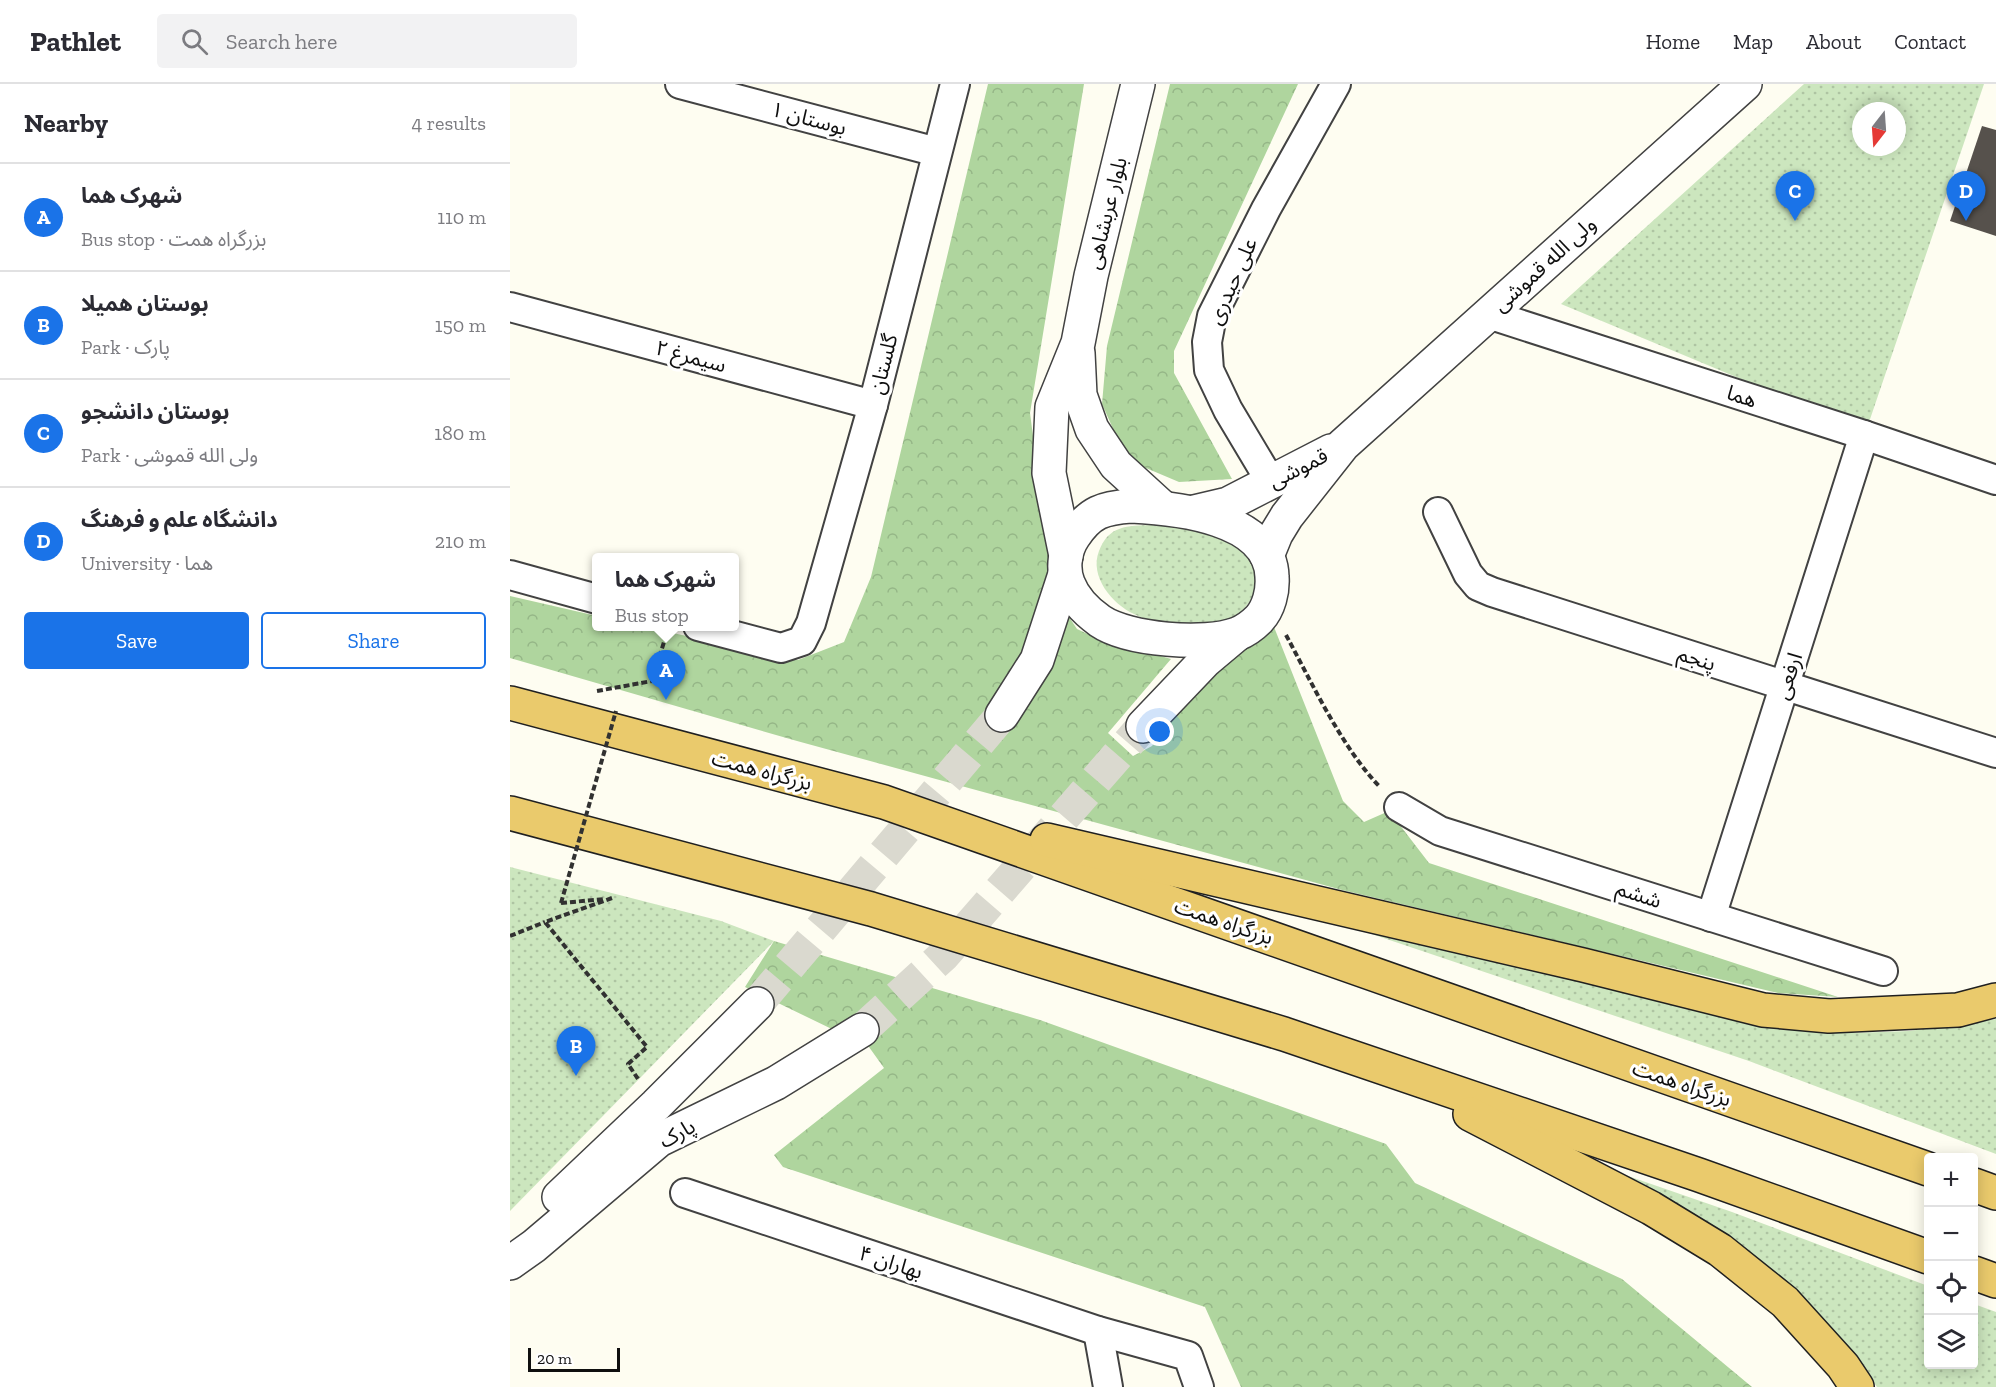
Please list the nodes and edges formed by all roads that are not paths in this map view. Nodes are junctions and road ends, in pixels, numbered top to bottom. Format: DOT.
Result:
graph roads {
  1 [pos="680,84"];
  2 [pos="955,84"];
  3 [pos="1138,84"];
  4 [pos="1336,84"];
  5 [pos="1745,84"];
  6 [pos="937,152"];
  7 [pos="510,307"];
  8 [pos="1488,314"];
  9 [pos="1078,343"];
  10 [pos="873,405"];
  11 [pos="1864,435"];
  12 [pos="1343,445"];
  13 [pos="1996,480"];
  14 [pos="1271,482"];
  15 [pos="1178,510"];
  16 [pos="1438,513"];
  17 [pos="1267,556"];
  18 [pos="1065,565"];
  19 [pos="510,575"];
  20 [pos="592,598"];
  21 [pos="714,631"];
  22 [pos="1236,635"];
  23 [pos="1786,686"];
  24 [pos="510,703"];
  25 [pos="1002,715"];
  26 [pos="1143,726"];
  27 [pos="1996,753"];
  28 [pos="884,802"];
  29 [pos="1399,807"];
  30 [pos="510,813"];
  31 [pos="1711,917"];
  32 [pos="1883,971"];
  33 [pos="1996,1000"];
  34 [pos="757,1004"];
  35 [pos="862,1030"];
  36 [pos="1384,1068"];
  37 [pos="1924,1167"];
  38 [pos="1978,1186"];
  39 [pos="685,1193"];
  40 [pos="1996,1193"];
  41 [pos="510,1248"];
  42 [pos="1924,1255"];
  43 [pos="510,1263"];
  44 [pos="1978,1274"];
  45 [pos="1996,1281"];
  46 [pos="1098,1330"];
  47 [pos="1108,1387"];
  48 [pos="1199,1387"];
  49 [pos="1857,1387"];
  1 -- 6 [label="street, بوستان ۱"];
  2 -- 6 [label="street, گلستان"];
  3 -- 9 [label="street, بلوار عربشاهی"];
  4 -- 14 [label="street, علی حیدری"];
  5 -- 8 [label="street, ولی الله قموشی"];
  6 -- 10 [label="street, گلستان"];
  7 -- 10 [label="street, سیمرغ ۲"];
  8 -- 11 [label="street, هما"];
  8 -- 12 [label="street, ولی الله قموشی"];
  9 -- 15 [label="street, بلوار عربشاهی"];
  9 -- 18 [label="street, بلوار عربشاهی"];
  10 -- 21 [label="street, گلستان"];
  11 -- 13 [label="street, هما"];
  11 -- 23 [label="street, ارفعی"];
  12 -- 14 [label="street, قموشی"];
  12 -- 17 [label="street, قموشی"];
  14 -- 15 [label="street, قموشی"];
  15 -- 17 [label="street"];
  15 -- 18 [label="street"];
  16 -- 23 [label="street, پنجم"];
  17 -- 22 [label="street"];
  18 -- 22 [label="street"];
  18 -- 25 [label="street"];
  19 -- 20 [label="street"];
  22 -- 26 [label="street"];
  23 -- 27 [label="street, پنجم"];
  23 -- 31 [label="street, ارفعی"];
  24 -- 28 [label="highway, بزرگراه همت"];
  28 -- 33 [label="highway"];
  28 -- 37 [label="highway, بزرگراه همت"];
  29 -- 31 [label="street, ششم"];
  30 -- 36 [label="highway"];
  31 -- 32 [label="street, ششم"];
  34 -- 41 [label="street, پارک"];
  35 -- 43 [label="street, پارک"];
  36 -- 42 [label="highway"];
  36 -- 49 [label="highway"];
  38 -- 40 [label="highway"];
  39 -- 46 [label="street, بهاران ۴"];
  44 -- 45 [label="highway"];
  46 -- 47 [label="street"];
  46 -- 48 [label="street, بهاران ۴"];
}
